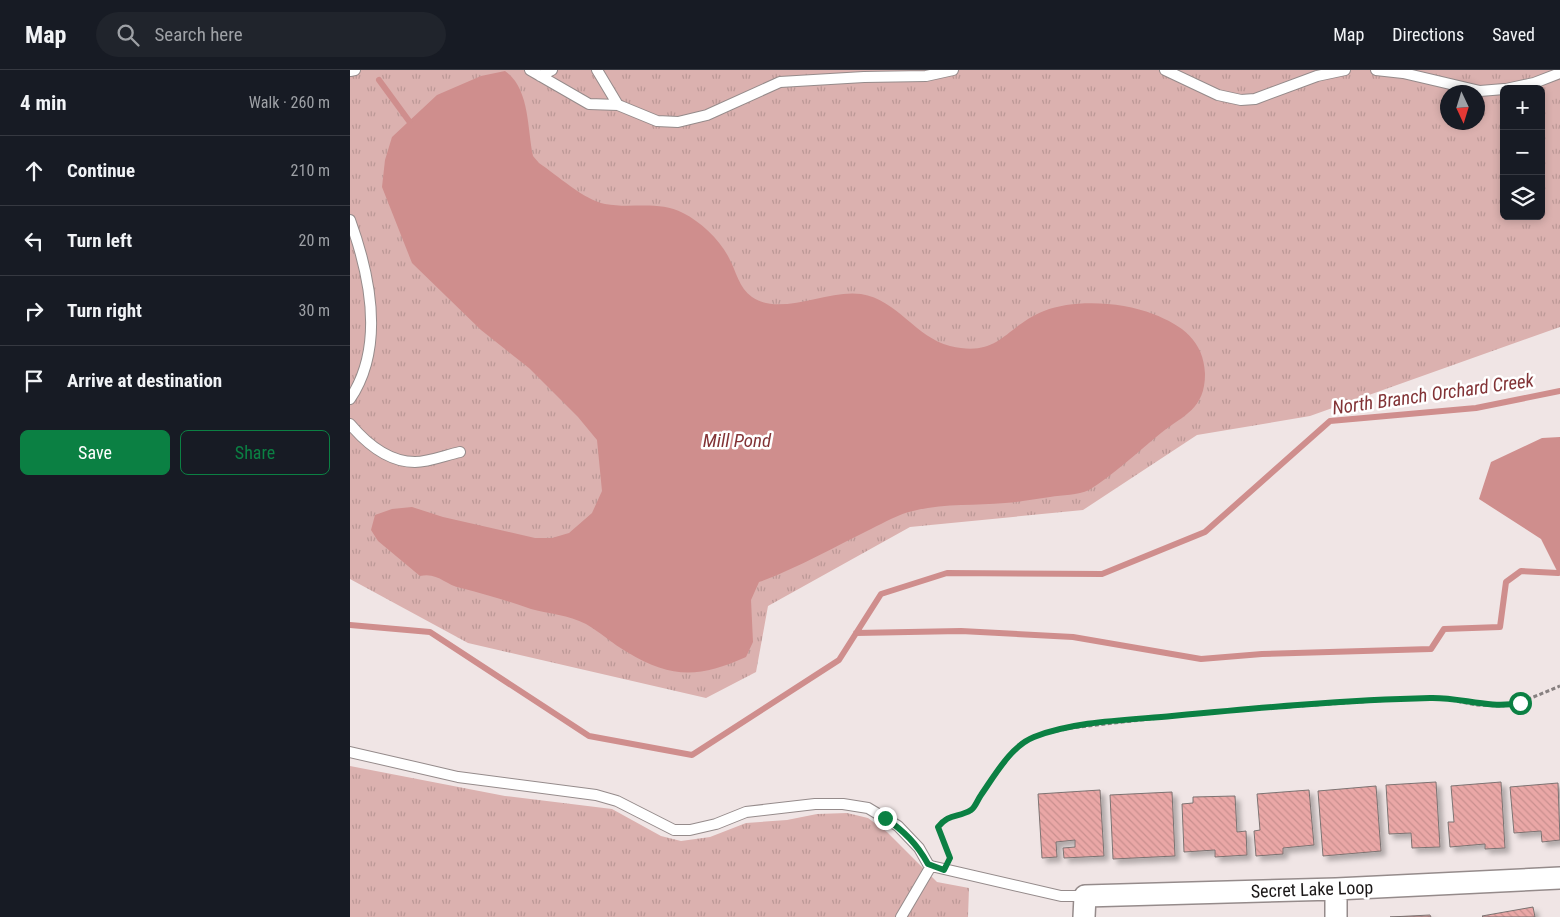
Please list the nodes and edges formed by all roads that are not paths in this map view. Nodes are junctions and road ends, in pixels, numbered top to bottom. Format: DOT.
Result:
graph roads {
  1 [pos="354,70"];
  2 [pos="530,70"];
  3 [pos="552,70"];
  4 [pos="597,70"];
  5 [pos="954,70"];
  6 [pos="1165,70"];
  7 [pos="1346,70"];
  8 [pos="1376,70"];
  9 [pos="350,71"];
  10 [pos="1560,73"];
  11 [pos="540,76"];
  12 [pos="1524,85"];
  13 [pos="1500,89"];
  14 [pos="618,105"];
  15 [pos="350,220"];
  16 [pos="350,399"];
  17 [pos="350,424"];
  18 [pos="460,452"];
  19 [pos="350,752"];
  20 [pos="931,866"];
  21 [pos="1560,878"];
  22 [pos="1336,889"];
  23 [pos="1085,896"];
  24 [pos="901,917"];
  25 [pos="1084,917"];
  26 [pos="1336,917"];
  1 -- 9 [label="lane"];
  2 -- 11 [label="lane"];
  3 -- 11 [label="lane"];
  4 -- 14 [label="lane"];
  5 -- 14 [label="lane"];
  6 -- 7 [label="lane"];
  8 -- 13 [label="lane"];
  10 -- 12 [label="lane"];
  11 -- 14 [label="lane"];
  15 -- 16 [label="lane"];
  17 -- 18 [label="lane"];
  19 -- 20 [label="lane"];
  20 -- 23 [label="lane"];
  20 -- 24 [label="lane"];
  21 -- 22 [label="street, Secret Lake Loop"];
  22 -- 23 [label="street, Secret Lake Loop"];
  22 -- 26 [label="street"];
  23 -- 25 [label="street"];
}
